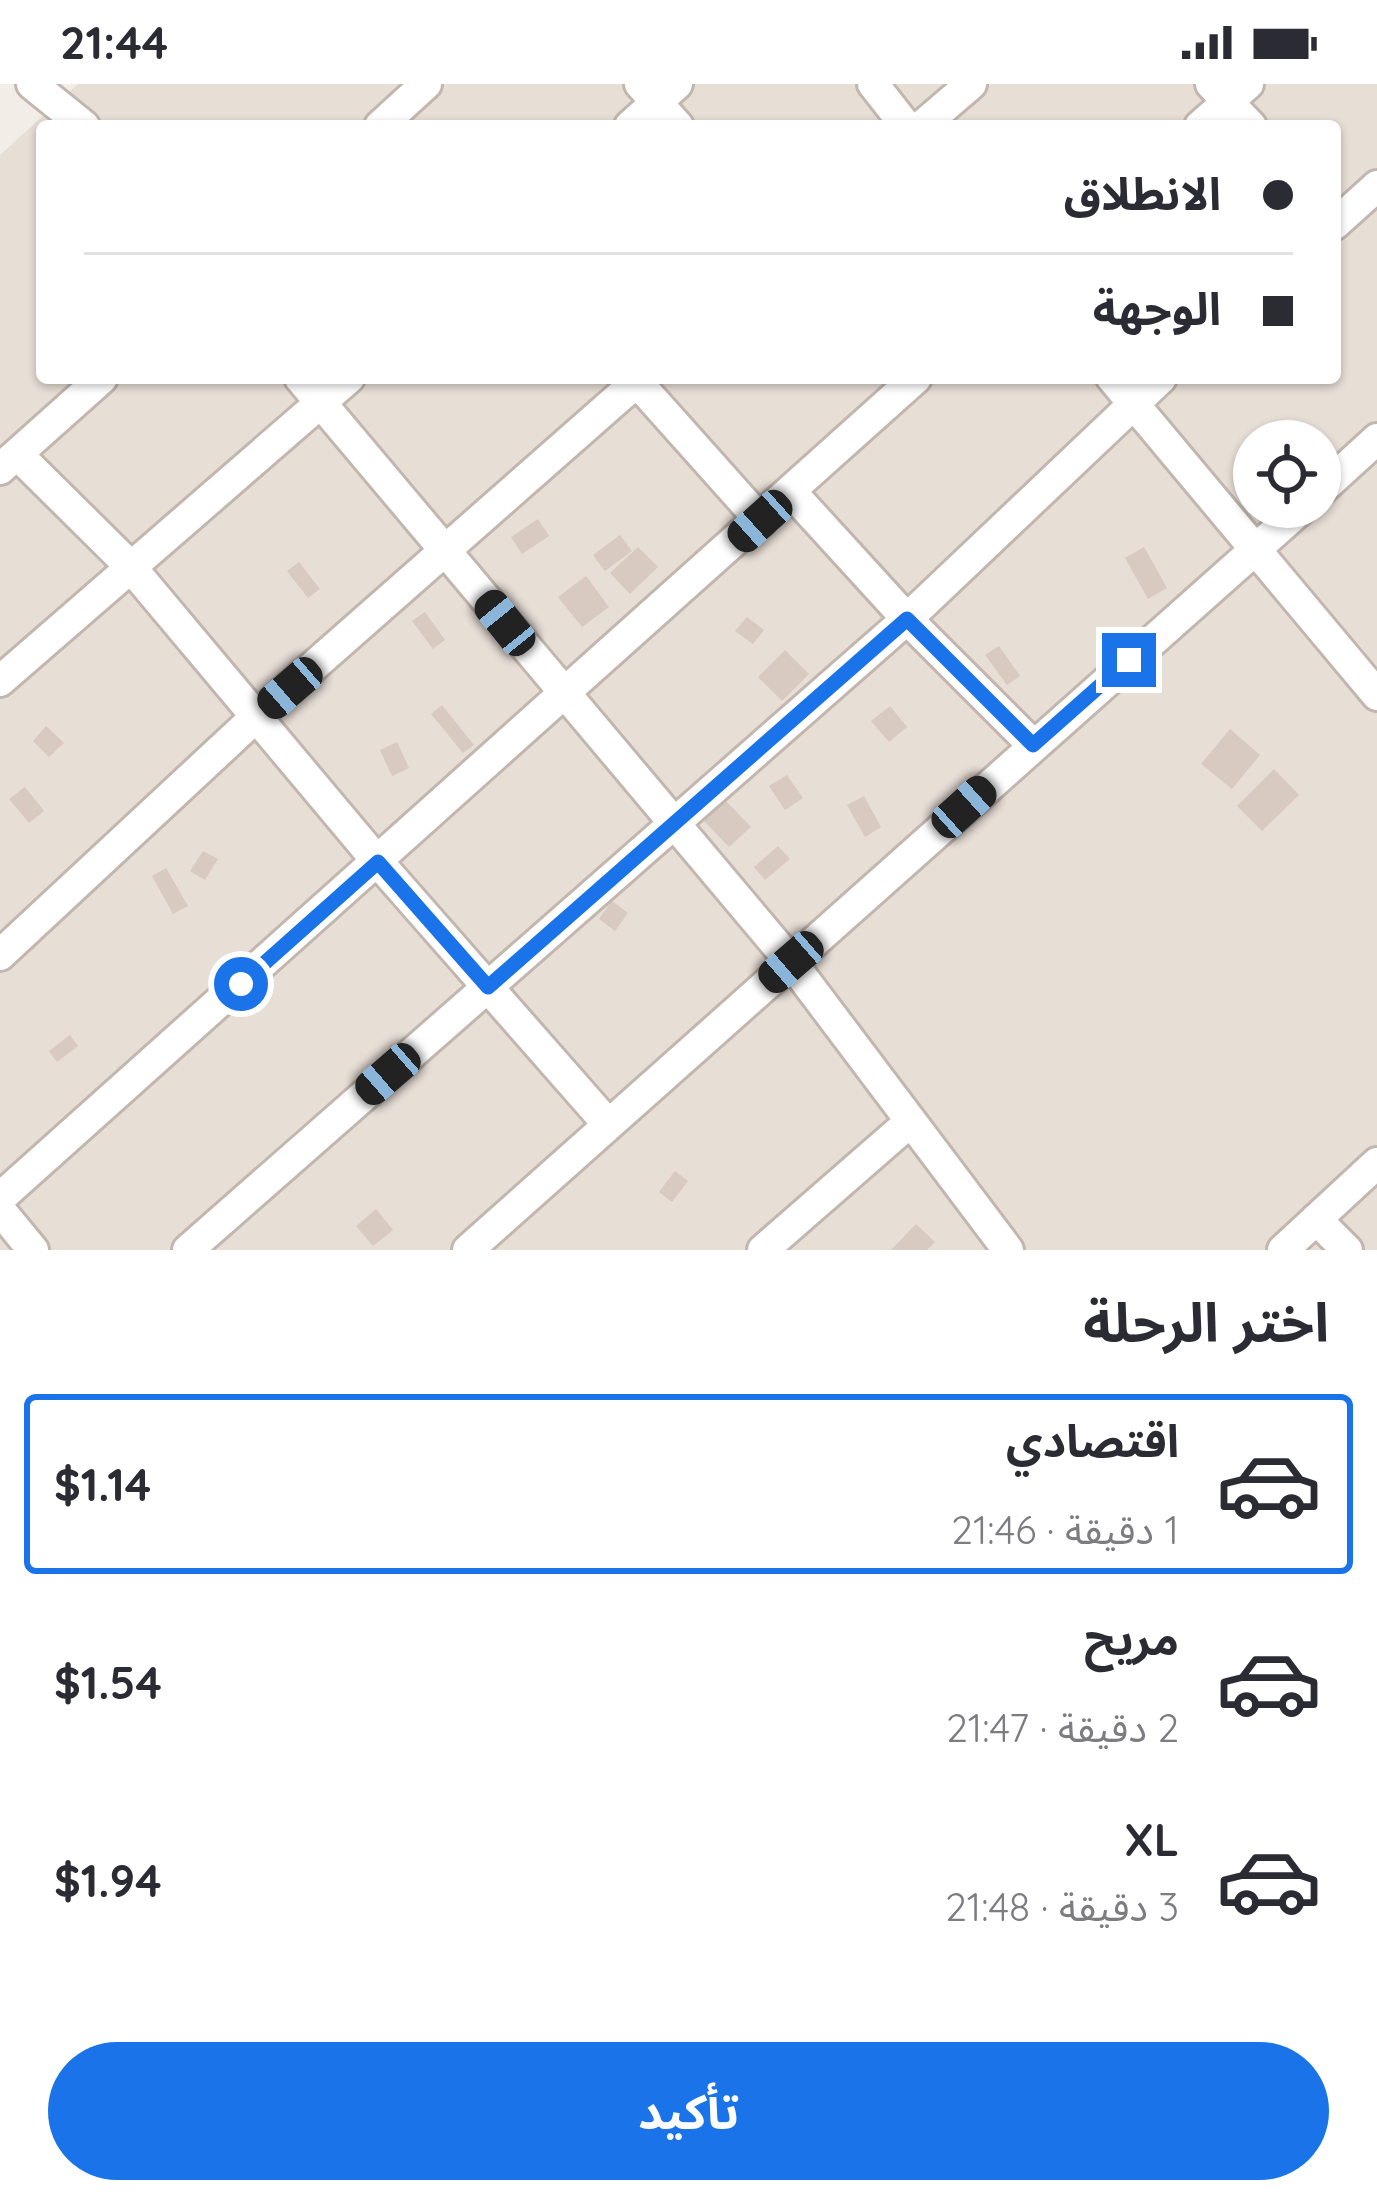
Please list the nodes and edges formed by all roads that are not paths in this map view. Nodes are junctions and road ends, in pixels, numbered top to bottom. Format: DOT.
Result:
graph roads {
  1 [pos="32,84"];
  2 [pos="426,84"];
  3 [pos="873,84"];
  4 [pos="971,84"];
  5 [pos="658,90"];
  6 [pos="1229,90"];
  7 [pos="77,120"];
  8 [pos="387,120"];
  9 [pos="635,120"];
  10 [pos="675,120"];
  11 [pos="901,120"];
  12 [pos="929,120"];
  13 [pos="1205,120"];
  14 [pos="1247,120"];
  15 [pos="1377,186"];
  16 [pos="1341,216"];
  17 [pos="95,384"];
  18 [pos="305,384"];
  19 [pos="342,384"];
  20 [pos="634,384"];
  21 [pos="642,384"];
  22 [pos="910,384"];
  23 [pos="1117,384"];
  24 [pos="1154,384"];
  25 [pos="321,403"];
  26 [pos="1132,403"];
  27 [pos="1377,439"];
  28 [pos="8,461"];
  29 [pos="1341,472"];
  30 [pos="792,493"];
  31 [pos="760,521"];
  32 [pos="1280,528"];
  33 [pos="1258,548"];
  34 [pos="446,550"];
  35 [pos="129,565"];
  36 [pos="907,619"];
  37 [pos="1,678"];
  38 [pos="1377,695"];
  39 [pos="564,697"];
  40 [pos="258,715"];
  41 [pos="1033,745"];
  42 [pos="674,824"];
  43 [pos="378,862"];
  44 [pos="0,956"];
  45 [pos="791,962"];
  46 [pos="488,987"];
  47 [pos="911,1121"];
  48 [pos="607,1124"];
  49 [pos="1377,1163"];
  50 [pos="0,1198"];
  51 [pos="0,1210"];
  52 [pos="1316,1219"];
  53 [pos="32,1250"];
  54 [pos="188,1250"];
  55 [pos="468,1250"];
  56 [pos="763,1250"];
  57 [pos="1008,1250"];
  58 [pos="1283,1250"];
  59 [pos="1347,1250"];
  1 -- 7 [label="street"];
  2 -- 8 [label="street"];
  3 -- 11 [label="street"];
  4 -- 12 [label="street"];
  5 -- 9 [label="street"];
  5 -- 10 [label="street"];
  6 -- 13 [label="street"];
  6 -- 14 [label="street"];
  15 -- 16 [label="street"];
  17 -- 28 [label="street"];
  18 -- 25 [label="street"];
  19 -- 25 [label="street"];
  20 -- 34 [label="street"];
  21 -- 31 [label="street"];
  22 -- 30 [label="street"];
  23 -- 26 [label="street"];
  24 -- 26 [label="street"];
  25 -- 34 [label="street"];
  25 -- 35 [label="street"];
  26 -- 33 [label="street"];
  26 -- 36 [label="street"];
  27 -- 29 [label="street"];
  28 -- 35 [label="street"];
  30 -- 31 [label="street"];
  30 -- 36 [label="street"];
  31 -- 39 [label="street"];
  32 -- 33 [label="street"];
  33 -- 38 [label="street"];
  33 -- 41 [label="street"];
  34 -- 39 [label="street"];
  34 -- 40 [label="street"];
  35 -- 37 [label="street"];
  35 -- 40 [label="street"];
  36 -- 41 [label="street"];
  36 -- 42 [label="street"];
  39 -- 42 [label="street"];
  39 -- 43 [label="street"];
  40 -- 43 [label="street"];
  40 -- 44 [label="street"];
  41 -- 45 [label="street"];
  42 -- 45 [label="street"];
  42 -- 46 [label="street"];
  43 -- 46 [label="street"];
  43 -- 50 [label="street"];
  45 -- 47 [label="street"];
  45 -- 48 [label="street"];
  46 -- 48 [label="street"];
  46 -- 54 [label="street"];
  47 -- 56 [label="street"];
  47 -- 57 [label="street"];
  48 -- 55 [label="street"];
  49 -- 52 [label="street"];
  51 -- 53 [label="street"];
  52 -- 58 [label="street"];
  52 -- 59 [label="street"];
}
